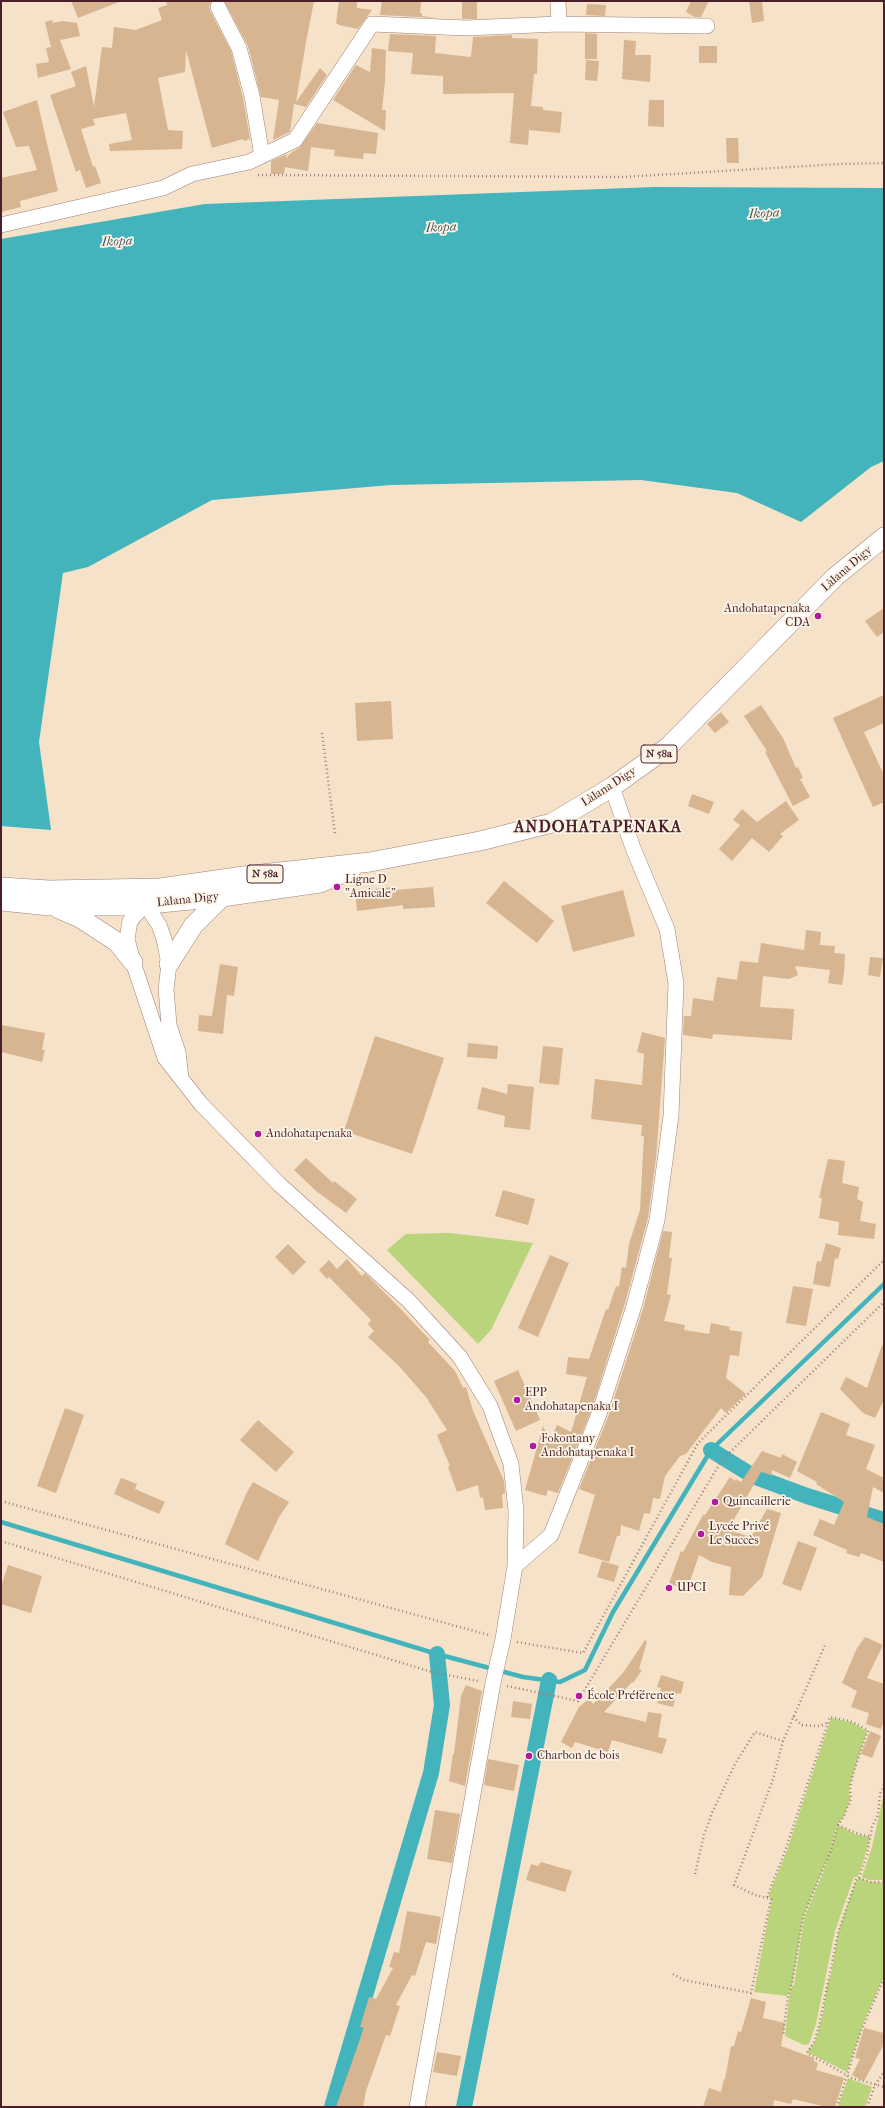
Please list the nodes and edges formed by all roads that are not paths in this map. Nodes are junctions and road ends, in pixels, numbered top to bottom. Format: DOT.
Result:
graph roads {
  1 [pos="558,1"];
  2 [pos="218,7"];
  3 [pos="559,24"];
  4 [pos="707,26"];
  5 [pos="262,156"];
  6 [pos="1,225"];
  7 [pos="884,537"];
  8 [pos="612,787"];
  9 [pos="370,862"];
  10 [pos="1,887"];
  11 [pos="160,888"];
  12 [pos="129,890"];
  13 [pos="222,897"];
  14 [pos="1,901"];
  15 [pos="146,905"];
  16 [pos="50,906"];
  17 [pos="133,962"];
  18 [pos="169,964"];
  19 [pos="181,1078"];
  20 [pos="515,1566"];
  21 [pos="417,2107"];
  1 -- 3 [label="street"];
  2 -- 5 [label="street"];
  3 -- 4 [label="street"];
  3 -- 5 [label="street"];
  5 -- 6 [label="street"];
  7 -- 8 [label="main road, Làlana Digy / N 58a"];
  8 -- 9 [label="main road, Làlana Digy / N 58a"];
  8 -- 20 [label="street"];
  9 -- 11 [label="main road, Làlana Digy / N 58a"];
  9 -- 13 [label="main road, Làlana Digy / N 58a"];
  10 -- 12 [label="main road, Làlana Digy / N 58a"];
  11 -- 12 [label="main road, Làlana Digy / N 58a"];
  11 -- 15 [label="street"];
  12 -- 15 [label="street"];
  13 -- 15 [label="main road, Làlana Digy / N 58a"];
  13 -- 18 [label="main road"];
  14 -- 16 [label="main road, Làlana Digy / N 58a"];
  15 -- 16 [label="main road, Làlana Digy / N 58a"];
  15 -- 17 [label="street"];
  15 -- 18 [label="street"];
  16 -- 17 [label="main road"];
  17 -- 19 [label="street"];
  18 -- 19 [label="street"];
  19 -- 20 [label="street"];
  20 -- 21 [label="street"];
}
